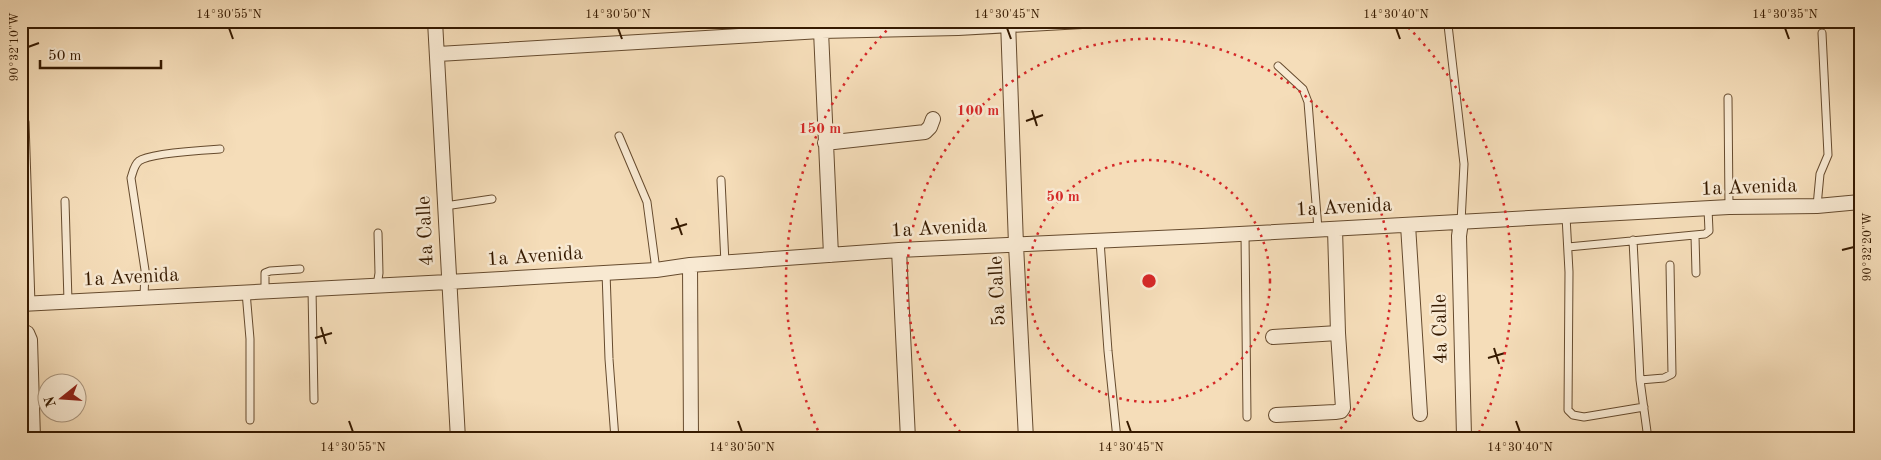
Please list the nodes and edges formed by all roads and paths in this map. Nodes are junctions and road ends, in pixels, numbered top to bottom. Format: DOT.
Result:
graph roads {
  1 [pos="435,21"];
  2 [pos="1082,21"];
  3 [pos="1040,22"];
  4 [pos="1008,24"];
  5 [pos="958,25"];
  6 [pos="1448,25"];
  7 [pos="772,28"];
  8 [pos="820,31"];
  9 [pos="1822,33"];
  10 [pos="438,54"];
  11 [pos="1278,66"];
  12 [pos="1728,98"];
  13 [pos="933,119"];
  14 [pos="25,122"];
  15 [pos="619,136"];
  16 [pos="825,143"];
  17 [pos="220,149"];
  18 [pos="721,180"];
  19 [pos="492,199"];
  20 [pos="65,201"];
  21 [pos="1860,202"];
  22 [pos="444,206"];
  23 [pos="1817,206"];
  24 [pos="1729,208"];
  25 [pos="1708,209"];
  26 [pos="1566,216"];
  27 [pos="1461,222"];
  28 [pos="1408,225"];
  29 [pos="1318,229"];
  30 [pos="1335,229"];
  31 [pos="378,233"];
  32 [pos="1245,234"];
  33 [pos="1695,236"];
  34 [pos="1633,240"];
  35 [pos="1100,241"];
  36 [pos="1016,246"];
  37 [pos="1568,247"];
  38 [pos="899,250"];
  39 [pos="830,255"];
  40 [pos="725,263"];
  41 [pos="690,265"];
  42 [pos="1670,265"];
  43 [pos="300,269"];
  44 [pos="656,270"];
  45 [pos="606,272"];
  46 [pos="1696,273"];
  47 [pos="448,282"];
  48 [pos="377,286"];
  49 [pos="312,289"];
  50 [pos="266,291"];
  51 [pos="246,292"];
  52 [pos="144,297"];
  53 [pos="68,301"];
  54 [pos="26,304"];
  55 [pos="21,331"];
  56 [pos="1338,333"];
  57 [pos="1273,337"];
  58 [pos="1640,380"];
  59 [pos="314,400"];
  60 [pos="1644,407"];
  61 [pos="1420,414"];
  62 [pos="1276,415"];
  63 [pos="1246,417"];
  64 [pos="250,420"];
  65 [pos="1464,436"];
  66 [pos="33,439"];
  67 [pos="458,439"];
  68 [pos="615,439"];
  69 [pos="691,439"];
  70 [pos="908,439"];
  71 [pos="1026,439"];
  72 [pos="1117,439"];
  73 [pos="1648,439"];
  1 -- 10 [label="street, 4a Calle"];
  2 -- 3 [label="street"];
  3 -- 4 [label="street"];
  4 -- 5 [label="street"];
  4 -- 36 [label="street, 5a Calle"];
  5 -- 8 [label="street"];
  6 -- 27 [label="lane"];
  7 -- 8 [label="street"];
  7 -- 10 [label="street"];
  8 -- 16 [label="street"];
  9 -- 23 [label="lane"];
  10 -- 22 [label="street, 4a Calle"];
  11 -- 29 [label="lane"];
  12 -- 24 [label="lane"];
  13 -- 16 [label="street"];
  14 -- 54 [label="lane"];
  15 -- 44 [label="lane"];
  16 -- 39 [label="street"];
  17 -- 52 [label="lane"];
  18 -- 40 [label="lane"];
  19 -- 22 [label="lane"];
  20 -- 53 [label="lane"];
  21 -- 23 [label="street, 1a Avenida"];
  22 -- 47 [label="street, 4a Calle"];
  23 -- 24 [label="street, 1a Avenida"];
  24 -- 25 [label="street, 1a Avenida"];
  25 -- 26 [label="street, 1a Avenida"];
  25 -- 33 [label="lane"];
  26 -- 27 [label="street, 1a Avenida"];
  26 -- 37 [label="lane"];
  27 -- 28 [label="street, 1a Avenida"];
  27 -- 65 [label="street, 4a Calle"];
  28 -- 30 [label="street, 1a Avenida"];
  28 -- 61 [label="street"];
  29 -- 30 [label="street, 1a Avenida"];
  29 -- 32 [label="street, 1a Avenida"];
  30 -- 56 [label="street"];
  31 -- 48 [label="lane"];
  32 -- 35 [label="street, 1a Avenida"];
  32 -- 63 [label="lane"];
  33 -- 34 [label="lane"];
  33 -- 46 [label="lane"];
  34 -- 37 [label="lane"];
  34 -- 58 [label="lane"];
  35 -- 36 [label="street, 1a Avenida"];
  35 -- 72 [label="lane"];
  36 -- 38 [label="street, 1a Avenida"];
  36 -- 71 [label="street, 5a Calle"];
  37 -- 60 [label="lane"];
  38 -- 39 [label="street, 1a Avenida"];
  38 -- 70 [label="street"];
  39 -- 40 [label="street, 1a Avenida"];
  40 -- 41 [label="street, 1a Avenida"];
  41 -- 44 [label="street, 1a Avenida"];
  41 -- 69 [label="street"];
  42 -- 58 [label="lane"];
  43 -- 50 [label="lane"];
  44 -- 45 [label="street, 1a Avenida"];
  45 -- 47 [label="street, 1a Avenida"];
  45 -- 68 [label="lane"];
  47 -- 48 [label="street, 1a Avenida"];
  47 -- 67 [label="street, 4a Calle"];
  48 -- 49 [label="street, 1a Avenida"];
  49 -- 50 [label="street, 1a Avenida"];
  49 -- 59 [label="lane"];
  50 -- 51 [label="street, 1a Avenida"];
  51 -- 52 [label="street, 1a Avenida"];
  51 -- 64 [label="lane"];
  52 -- 53 [label="street, 1a Avenida"];
  53 -- 54 [label="street, 1a Avenida"];
  55 -- 66 [label="street"];
  56 -- 57 [label="street"];
  56 -- 62 [label="street"];
  58 -- 60 [label="lane"];
  60 -- 73 [label="lane"];
}
